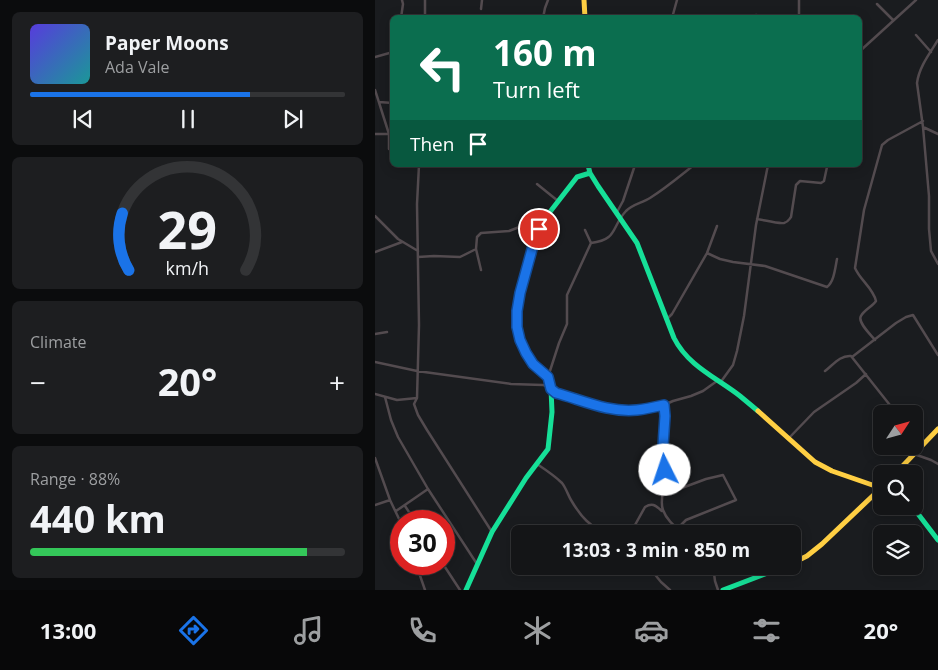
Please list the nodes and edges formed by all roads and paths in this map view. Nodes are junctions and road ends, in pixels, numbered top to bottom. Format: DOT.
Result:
graph roads {
  1 [pos="402,0"];
  2 [pos="425,0"];
  3 [pos="482,0"];
  4 [pos="548,0"];
  5 [pos="584,0"];
  6 [pos="677,0"];
  7 [pos="799,0"];
  8 [pos="916,0"];
  9 [pos="877,4"];
  10 [pos="481,9"];
  11 [pos="401,15"];
  12 [pos="425,15"];
  13 [pos="544,15"];
  14 [pos="585,15"];
  15 [pos="673,15"];
  16 [pos="799,15"];
  17 [pos="893,20"];
  18 [pos="916,35"];
  19 [pos="938,40"];
  20 [pos="862,49"];
  21 [pos="931,52"];
  22 [pos="390,53"];
  23 [pos="375,57"];
  24 [pos="375,90"];
  25 [pos="379,102"];
  26 [pos="390,102"];
  27 [pos="923,122"];
  28 [pos="923,127"];
  29 [pos="390,131"];
  30 [pos="375,134"];
  31 [pos="390,134"];
  32 [pos="938,134"];
  33 [pos="390,142"];
  34 [pos="389,149"];
  35 [pos="419,167"];
  36 [pos="588,167"];
  37 [pos="634,167"];
  38 [pos="692,167"];
  39 [pos="768,167"];
  40 [pos="827,167"];
  41 [pos="590,173"];
  42 [pos="537,184"];
  43 [pos="559,201"];
  44 [pos="617,213"];
  45 [pos="375,216"];
  46 [pos="620,219"];
  47 [pos="757,219"];
  48 [pos="717,226"];
  49 [pos="539,230"];
  50 [pos="585,230"];
  51 [pos="402,242"];
  52 [pos="591,243"];
  53 [pos="476,249"];
  54 [pos="418,251"];
  55 [pos="375,252"];
  56 [pos="707,254"];
  57 [pos="418,257"];
  58 [pos="837,259"];
  59 [pos="750,264"];
  60 [pos="938,264"];
  61 [pos="481,270"];
  62 [pos="667,319"];
  63 [pos="387,332"];
  64 [pos="375,334"];
  65 [pos="875,340"];
  66 [pos="938,355"];
  67 [pos="852,357"];
  68 [pos="375,362"];
  69 [pos="417,371"];
  70 [pos="825,371"];
  71 [pos="866,374"];
  72 [pos="548,377"];
  73 [pos="718,382"];
  74 [pos="551,389"];
  75 [pos="375,394"];
  76 [pos="385,397"];
  77 [pos="417,398"];
  78 [pos="664,405"];
  79 [pos="890,405"];
  80 [pos="938,428"];
  81 [pos="789,439"];
  82 [pos="923,444"];
  83 [pos="913,455"];
  84 [pos="917,455"];
  85 [pos="375,458"];
  86 [pos="537,464"];
  87 [pos="938,464"];
  88 [pos="904,465"];
  89 [pos="873,485"];
  90 [pos="429,489"];
  91 [pos="663,495"];
  92 [pos="873,495"];
  93 [pos="390,500"];
  94 [pos="375,504"];
  95 [pos="405,506"];
  96 [pos="395,510"];
  97 [pos="397,510"];
  98 [pos="408,510"];
  99 [pos="664,512"];
  100 [pos="919,515"];
  101 [pos="590,525"];
  102 [pos="636,525"];
  103 [pos="674,525"];
  104 [pos="681,525"];
  105 [pos="492,532"];
  106 [pos="938,540"];
  107 [pos="801,559"];
  108 [pos="477,564"];
  109 [pos="420,575"];
  110 [pos="451,575"];
  111 [pos="655,575"];
  112 [pos="714,575"];
  113 [pos="762,575"];
  114 [pos="425,590"];
  115 [pos="461,590"];
  116 [pos="465,590"];
  117 [pos="671,590"];
  118 [pos="718,590"];
  119 [pos="723,590"];
  1 -- 11 [label="street"];
  2 -- 12 [label="street"];
  3 -- 10 [label="street"];
  4 -- 13 [label="street"];
  5 -- 14 [label="street"];
  6 -- 15 [label="street"];
  7 -- 16 [label="street"];
  8 -- 17 [label="street"];
  9 -- 17 [label="street"];
  17 -- 20 [label="street"];
  18 -- 21 [label="street"];
  19 -- 21 [label="street"];
  21 -- 27 [label="street"];
  22 -- 23 [label="street"];
  24 -- 25 [label="street"];
  25 -- 26 [label="street"];
  25 -- 29 [label="street"];
  27 -- 28 [label="street"];
  27 -- 65 [label="street"];
  28 -- 32 [label="street"];
  28 -- 60 [label="street"];
  30 -- 31 [label="street"];
  33 -- 34 [label="street"];
  35 -- 54 [label="street"];
  36 -- 41 [label="street"];
  37 -- 44 [label="street"];
  38 -- 46 [label="street"];
  39 -- 47 [label="street"];
  40 -- 47 [label="street"];
  41 -- 43 [label="street"];
  41 -- 44 [label="street"];
  42 -- 43 [label="street"];
  43 -- 49 [label="street"];
  44 -- 46 [label="street"];
  45 -- 51 [label="street"];
  46 -- 52 [label="street"];
  46 -- 62 [label="street"];
  47 -- 59 [label="street"];
  48 -- 56 [label="street"];
  49 -- 53 [label="street"];
  49 -- 72 [label="street"];
  50 -- 52 [label="street"];
  51 -- 54 [label="street"];
  51 -- 55 [label="street"];
  52 -- 72 [label="street"];
  53 -- 57 [label="street"];
  53 -- 61 [label="street"];
  54 -- 57 [label="street"];
  56 -- 59 [label="street"];
  56 -- 62 [label="street"];
  57 -- 69 [label="street"];
  58 -- 59 [label="street"];
  59 -- 73 [label="street"];
  62 -- 73 [label="street"];
  63 -- 64 [label="street"];
  65 -- 66 [label="street"];
  65 -- 67 [label="street"];
  67 -- 70 [label="street"];
  67 -- 71 [label="street"];
  68 -- 69 [label="street"];
  69 -- 74 [label="street"];
  69 -- 77 [label="street"];
  71 -- 79 [label="street"];
  71 -- 81 [label="street"];
  72 -- 74 [label="street"];
  73 -- 78 [label="street"];
  73 -- 81 [label="street"];
  74 -- 78 [label="street"];
  74 -- 86 [label="street"];
  75 -- 76 [label="street"];
  76 -- 77 [label="street"];
  76 -- 90 [label="street"];
  77 -- 105 [label="street"];
  78 -- 91 [label="street"];
  80 -- 82 [label="street"];
  81 -- 89 [label="street"];
  83 -- 88 [label="street"];
  84 -- 87 [label="street"];
  85 -- 93 [label="street"];
  86 -- 101 [label="street"];
  86 -- 105 [label="street"];
  90 -- 95 [label="street"];
  90 -- 108 [label="street"];
  91 -- 99 [label="street"];
  91 -- 104 [label="street"];
  92 -- 107 [label="street"];
  93 -- 94 [label="street"];
  93 -- 96 [label="street"];
  95 -- 97 [label="street"];
  95 -- 98 [label="street"];
  99 -- 102 [label="street"];
  99 -- 103 [label="street"];
  100 -- 106 [label="street"];
  105 -- 108 [label="street"];
  108 -- 116 [label="street"];
  109 -- 114 [label="street"];
  110 -- 115 [label="street"];
  111 -- 117 [label="street"];
  112 -- 118 [label="street"];
  113 -- 119 [label="street"];
}
